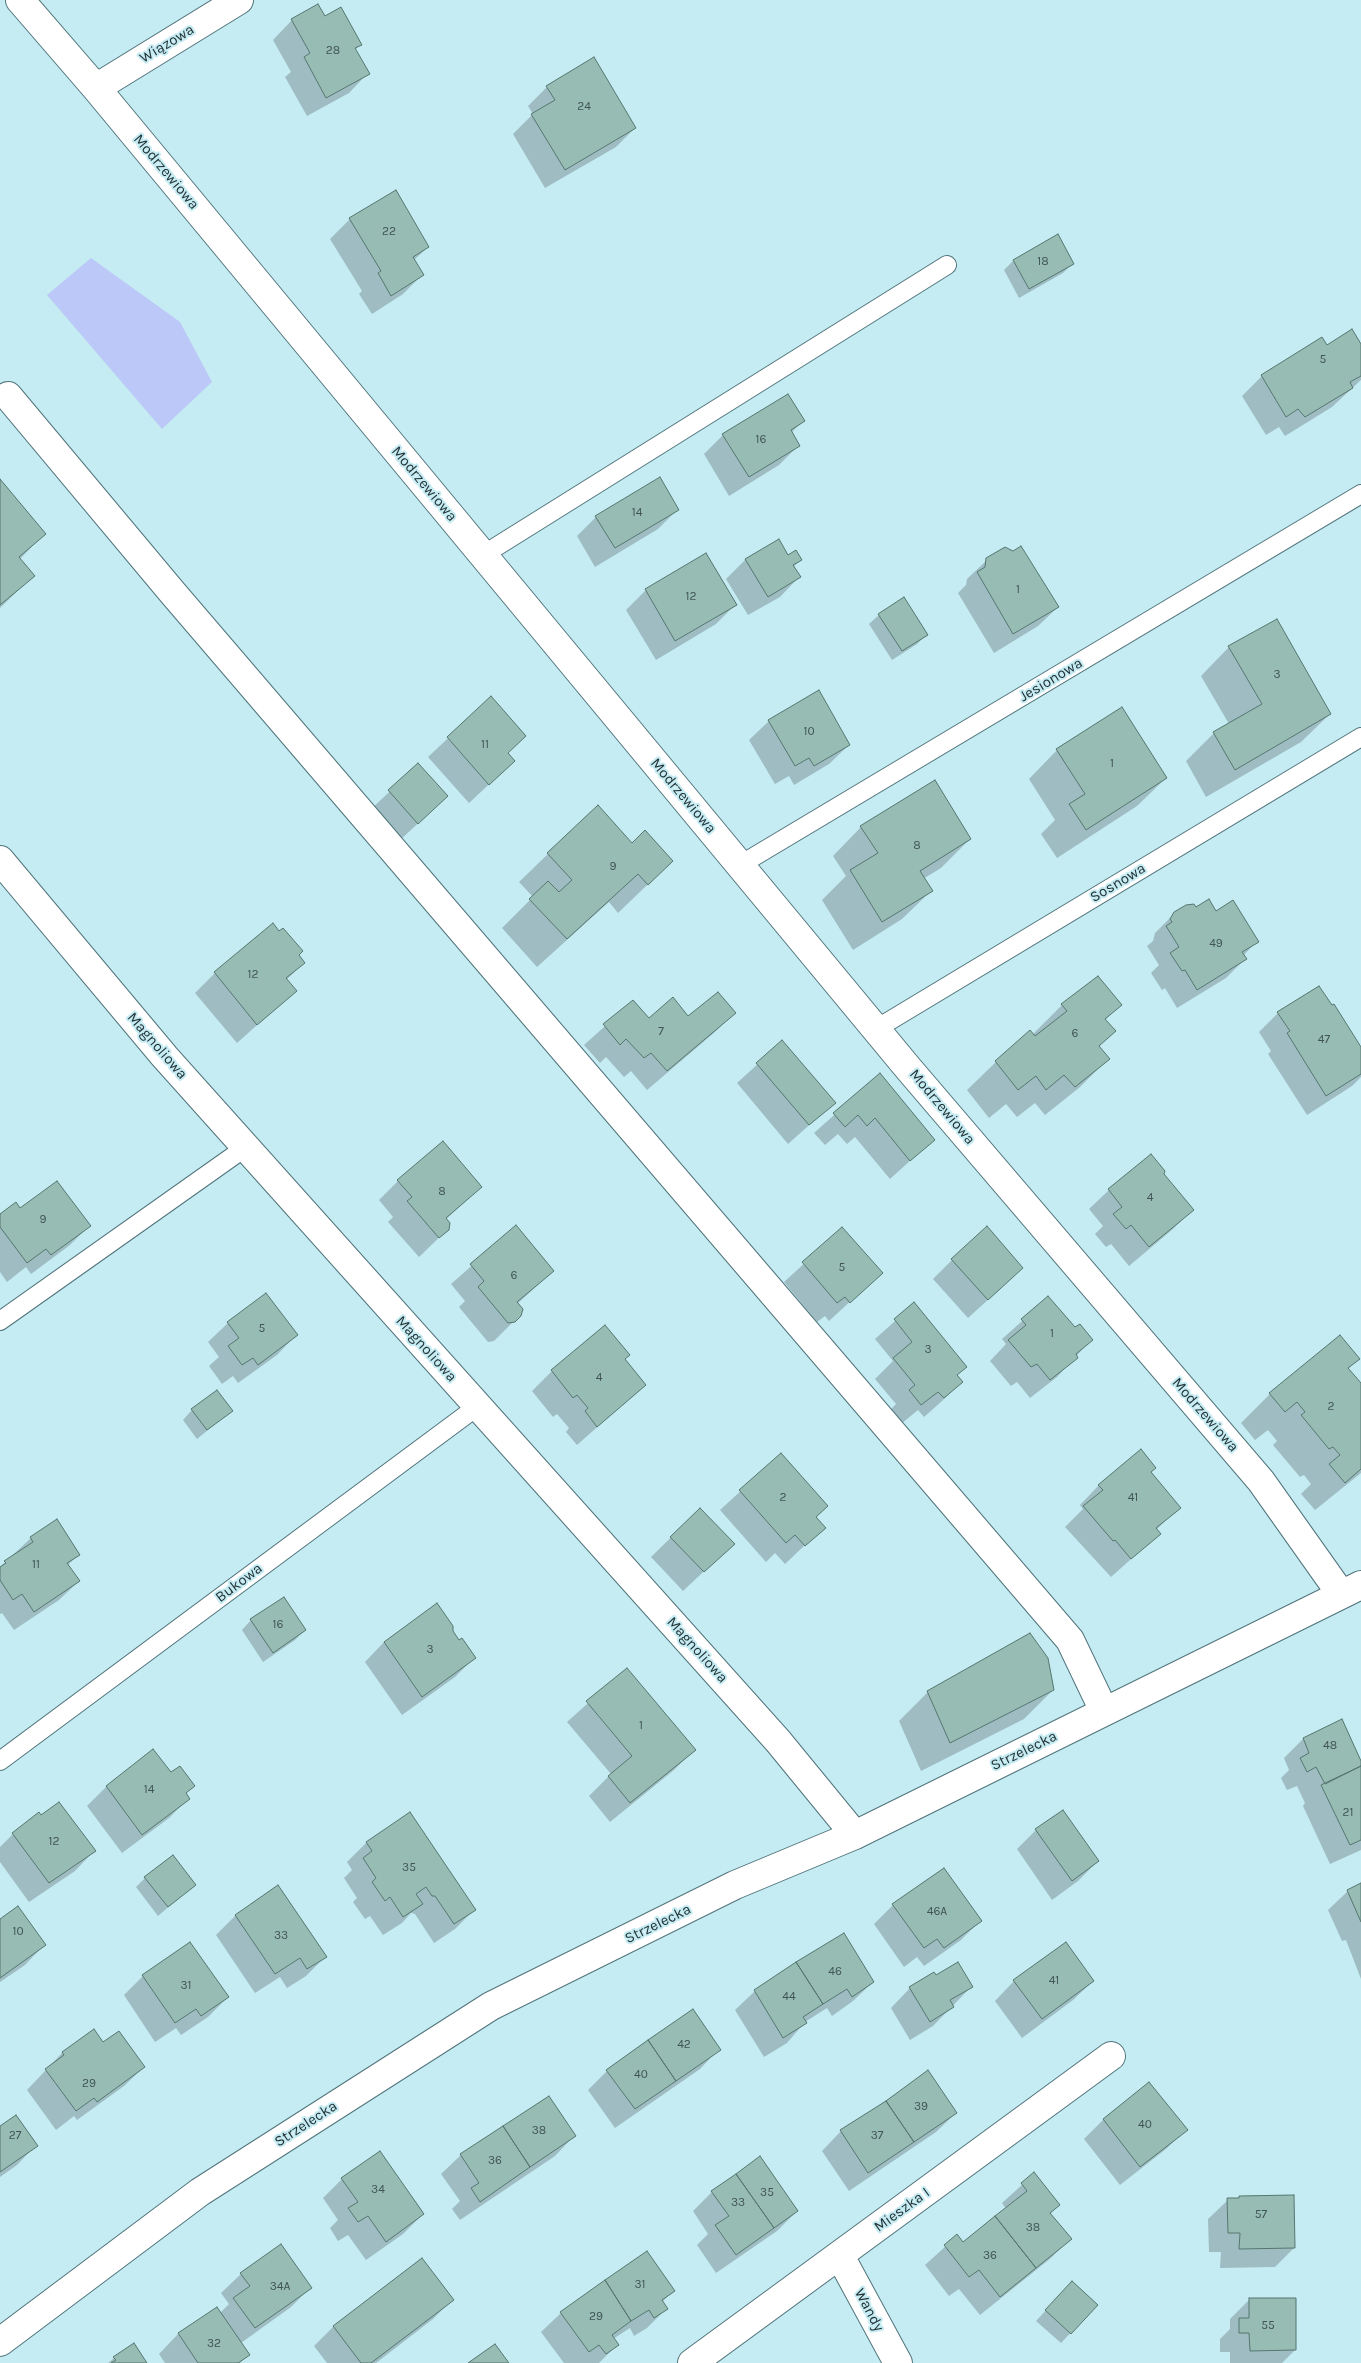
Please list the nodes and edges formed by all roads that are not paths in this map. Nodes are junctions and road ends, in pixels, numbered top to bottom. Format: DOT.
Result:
graph roads {
  1 [pos="20,0"];
  2 [pos="239,0"];
  3 [pos="96,88"];
  4 [pos="947,265"];
  5 [pos="8,396"];
  6 [pos="1361,494"];
  7 [pos="483,555"];
  8 [pos="1361,737"];
  9 [pos="0,860"];
  10 [pos="740,865"];
  11 [pos="876,1029"];
  12 [pos="246,1147"];
  13 [pos="0,1321"];
  14 [pos="478,1406"];
  15 [pos="1351,1590"];
  16 [pos="1104,1711"];
  17 [pos="0,1761"];
  18 [pos="855,1835"];
  19 [pos="1111,2056"];
  20 [pos="840,2256"];
  21 [pos="0,2342"];
  22 [pos="692,2363"];
  23 [pos="898,2363"];
  1 -- 3 [label="street, Modrzewiowa"];
  2 -- 3 [label="street, Wiązowa"];
  3 -- 7 [label="street, Modrzewiowa"];
  4 -- 7 [label="lane"];
  5 -- 16 [label="street"];
  6 -- 10 [label="lane, Jesionowa"];
  7 -- 10 [label="street, Modrzewiowa"];
  8 -- 11 [label="lane, Sosnowa"];
  9 -- 12 [label="street, Magnoliowa"];
  10 -- 11 [label="street, Modrzewiowa"];
  11 -- 15 [label="street, Modrzewiowa"];
  12 -- 13 [label="lane"];
  12 -- 14 [label="street, Magnoliowa"];
  14 -- 17 [label="lane, Bukowa"];
  14 -- 18 [label="street, Magnoliowa"];
  15 -- 16 [label="street, Strzelecka"];
  16 -- 18 [label="street, Strzelecka"];
  18 -- 21 [label="street, Strzelecka"];
  19 -- 20 [label="street, Mieszka I"];
  20 -- 22 [label="street, Mieszka I"];
  20 -- 23 [label="street, Wandy"];
}
